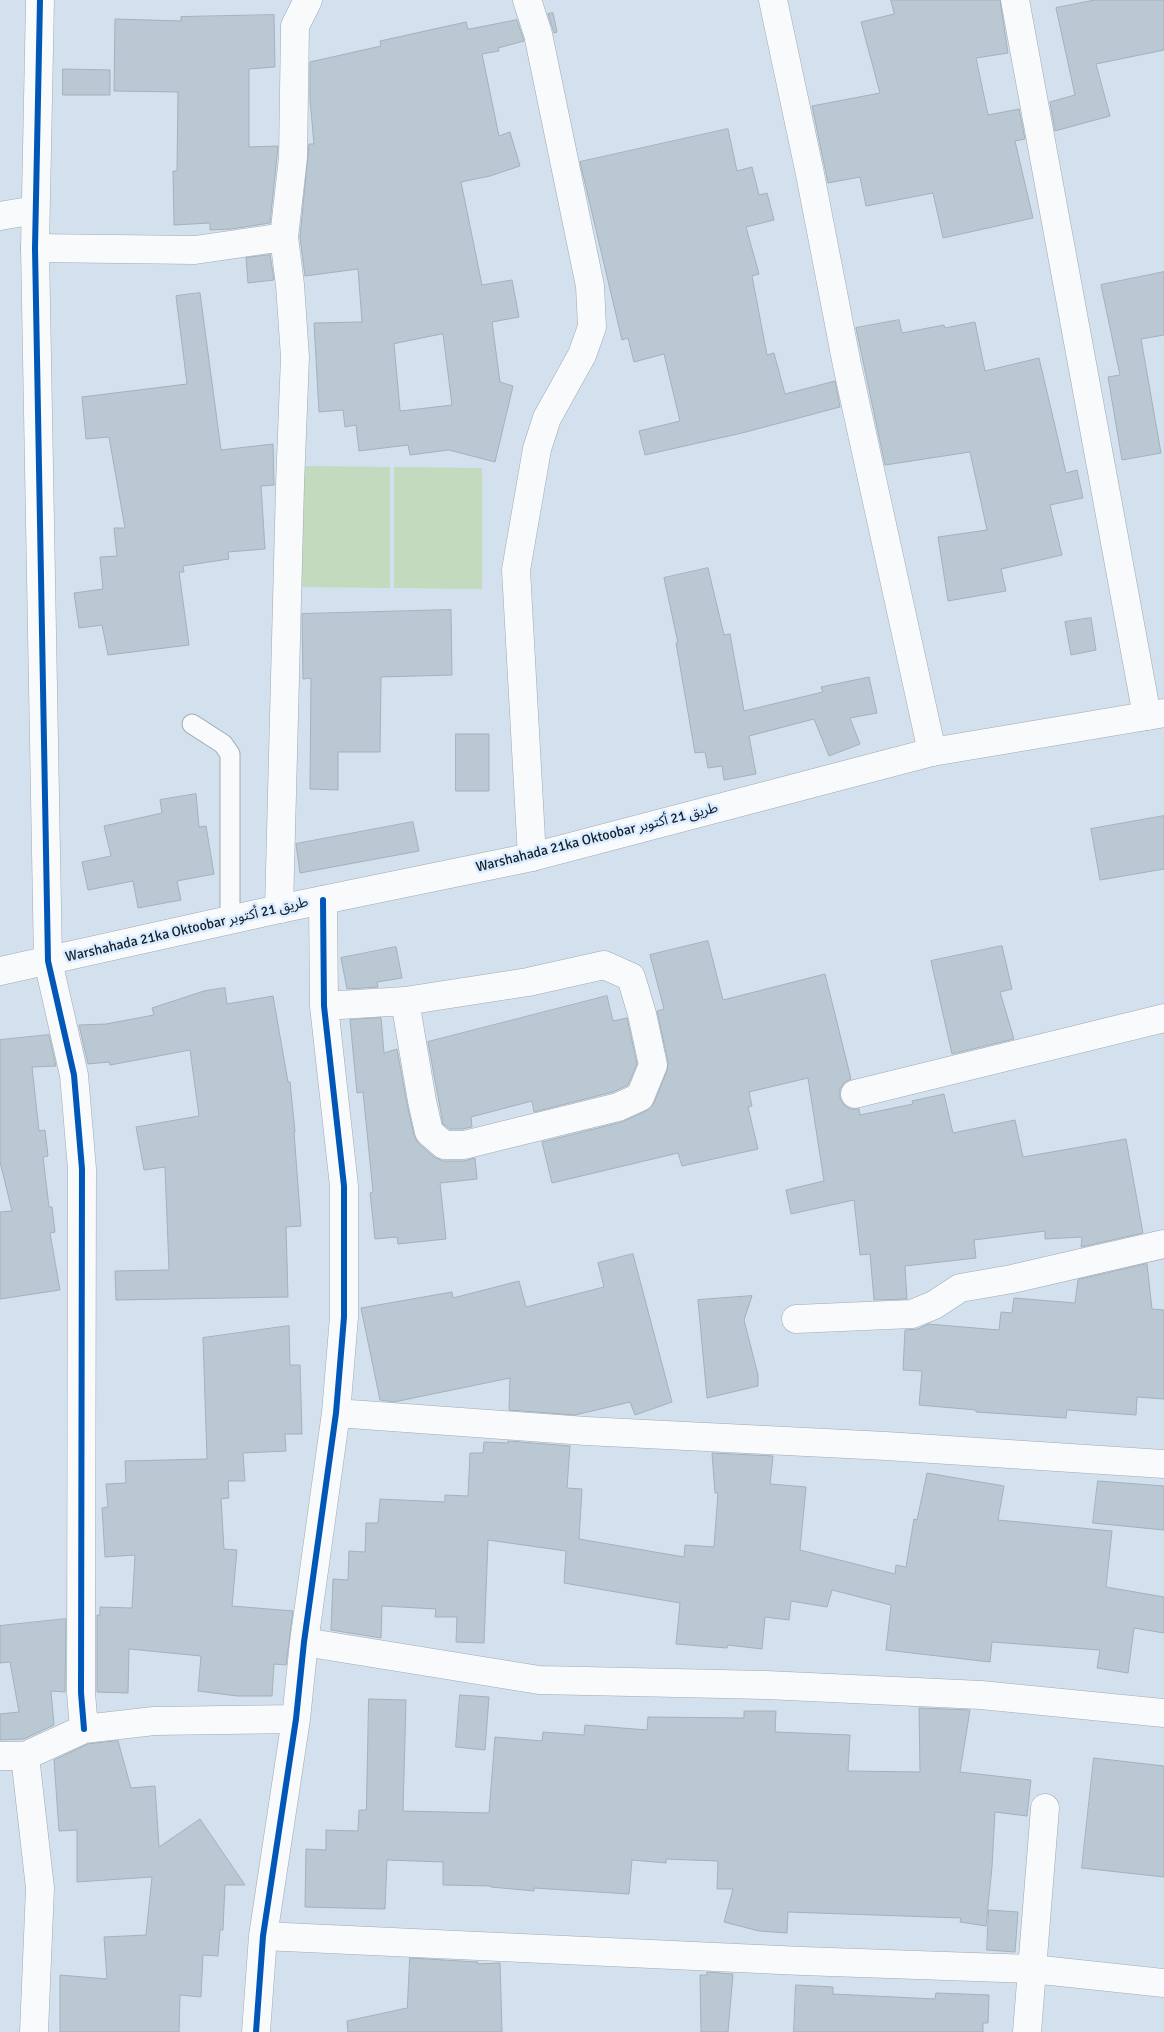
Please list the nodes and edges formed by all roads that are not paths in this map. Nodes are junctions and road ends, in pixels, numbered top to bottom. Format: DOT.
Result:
graph roads {
  1 [pos="40,0"];
  2 [pos="308,0"];
  3 [pos="527,0"];
  4 [pos="773,0"];
  5 [pos="1015,0"];
  6 [pos="35,210"];
  7 [pos="0,216"];
  8 [pos="284,237"];
  9 [pos="35,248"];
  10 [pos="1156,714"];
  11 [pos="192,724"];
  12 [pos="932,752"];
  13 [pos="532,857"];
  14 [pos="324,900"];
  15 [pos="279,909"];
  16 [pos="230,920"];
  17 [pos="48,961"];
  18 [pos="0,971"];
  19 [pos="405,1001"];
  20 [pos="324,1006"];
  21 [pos="1164,1018"];
  22 [pos="855,1094"];
  23 [pos="1164,1244"];
  24 [pos="796,1319"];
  25 [pos="336,1413"];
  26 [pos="1164,1464"];
  27 [pos="304,1642"];
  28 [pos="1164,1713"];
  29 [pos="296,1719"];
  30 [pos="84,1729"];
  31 [pos="13,1756"];
  32 [pos="1045,1808"];
  33 [pos="263,1936"];
  34 [pos="1032,1969"];
  35 [pos="1164,1983"];
  36 [pos="34,2032"];
  37 [pos="256,2032"];
  38 [pos="1027,2032"];
  1 -- 6 [label="street"];
  2 -- 8 [label="street"];
  3 -- 13 [label="street"];
  4 -- 12 [label="street"];
  5 -- 10 [label="street"];
  6 -- 7 [label="street"];
  6 -- 9 [label="street"];
  8 -- 9 [label="street"];
  8 -- 15 [label="street"];
  9 -- 17 [label="street"];
  10 -- 12 [label="street, Warshahada 21ka Oktoobar طريق 21 أكتوبر"];
  11 -- 16 [label="lane"];
  12 -- 13 [label="street, Warshahada 21ka Oktoobar طريق 21 أكتوبر"];
  13 -- 14 [label="street, Warshahada 21ka Oktoobar طريق 21 أكتوبر"];
  14 -- 15 [label="street, Warshahada 21ka Oktoobar طريق 21 أكتوبر"];
  14 -- 20 [label="street"];
  15 -- 16 [label="street, Warshahada 21ka Oktoobar طريق 21 أكتوبر"];
  16 -- 17 [label="street, Warshahada 21ka Oktoobar طريق 21 أكتوبر"];
  17 -- 18 [label="street, Warshahada 21ka Oktoobar طريق 21 أكتوبر"];
  17 -- 30 [label="street"];
  19 -- 19 [label="street"];
  19 -- 20 [label="street"];
  20 -- 25 [label="street"];
  21 -- 22 [label="street"];
  23 -- 24 [label="street"];
  25 -- 26 [label="street"];
  25 -- 27 [label="street"];
  27 -- 28 [label="street"];
  27 -- 29 [label="street"];
  29 -- 30 [label="street"];
  29 -- 33 [label="street"];
  30 -- 31 [label="street"];
  31 -- 36 [label="street"];
  32 -- 34 [label="street"];
  33 -- 34 [label="street"];
  33 -- 37 [label="street"];
  34 -- 35 [label="street"];
  34 -- 38 [label="street"];
}
